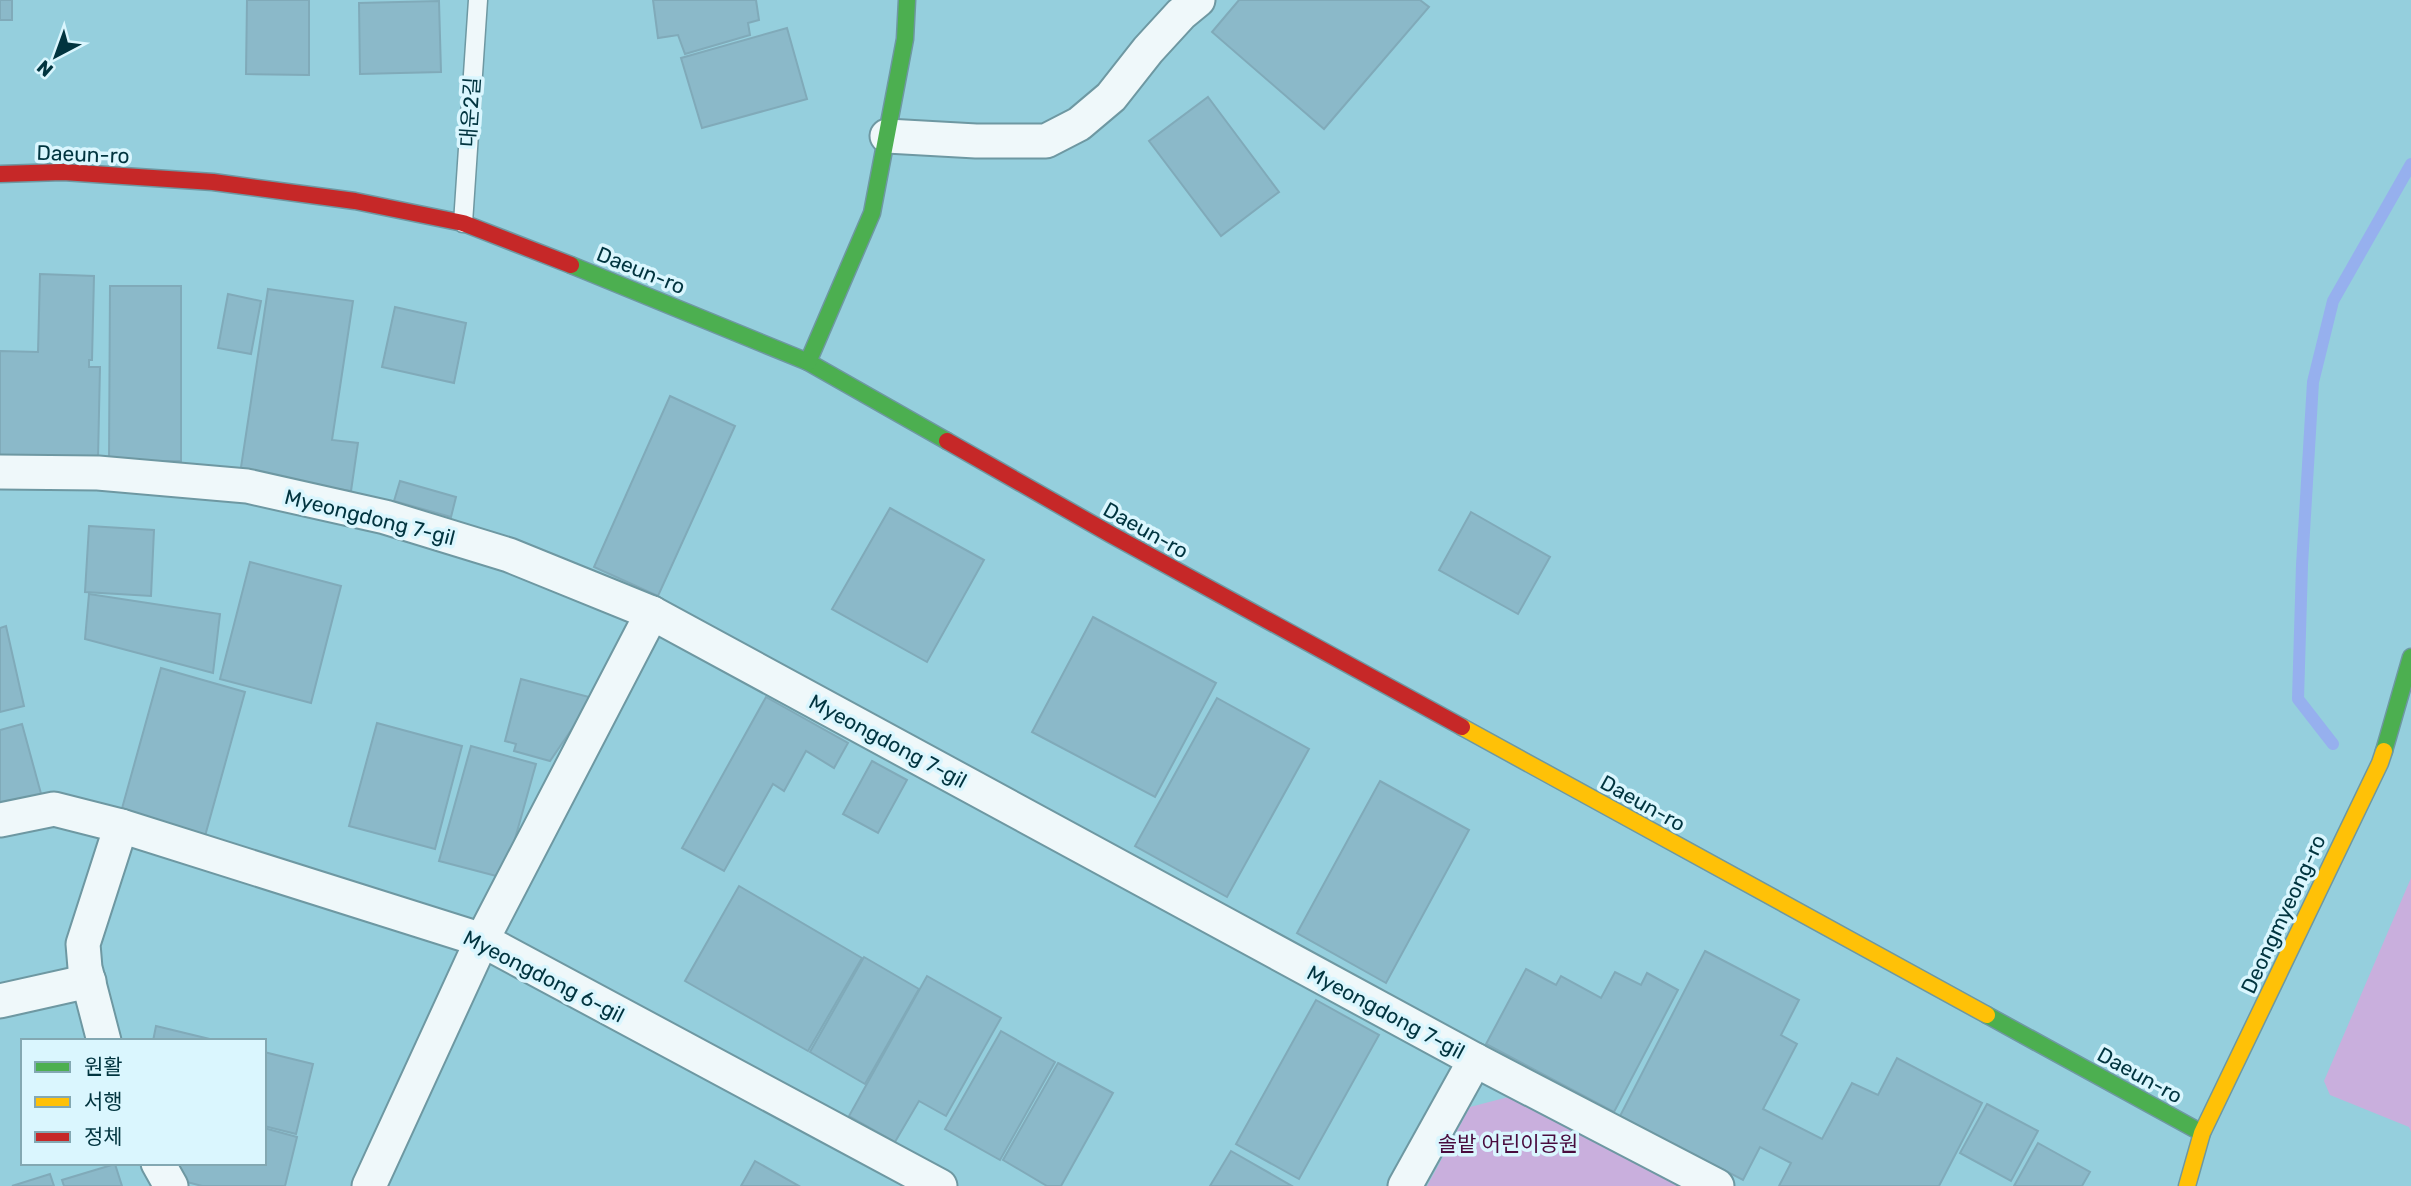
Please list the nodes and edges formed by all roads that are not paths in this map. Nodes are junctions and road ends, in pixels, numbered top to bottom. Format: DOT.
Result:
graph roads {
  1 [pos="478,0"];
  2 [pos="907,0"];
  3 [pos="1198,0"];
  4 [pos="887,136"];
  5 [pos="0,174"];
  6 [pos="463,223"];
  7 [pos="808,362"];
  8 [pos="0,472"];
  9 [pos="652,613"];
  10 [pos="2411,657"];
  11 [pos="0,820"];
  12 [pos="121,826"];
  13 [pos="482,940"];
  14 [pos="89,981"];
  15 [pos="0,1001"];
  16 [pos="104,1039"];
  17 [pos="1475,1060"];
  18 [pos="2202,1133"];
  19 [pos="159,1165"];
  20 [pos="171,1186"];
  21 [pos="369,1186"];
  22 [pos="940,1186"];
  23 [pos="1405,1186"];
  24 [pos="1717,1186"];
  25 [pos="2187,1186"];
  1 -- 6 [label="lane, 대운2길"];
  2 -- 4 [label="main road"];
  3 -- 4 [label="street"];
  4 -- 7 [label="main road"];
  5 -- 6 [label="main road, Daeun-ro"];
  6 -- 7 [label="main road, Daeun-ro"];
  7 -- 18 [label="main road, Daeun-ro"];
  8 -- 9 [label="street, Myeongdong 7-gil"];
  9 -- 13 [label="street"];
  9 -- 17 [label="street, Myeongdong 7-gil"];
  10 -- 18 [label="main road, Deongmyeong-ro"];
  11 -- 12 [label="street, Myeongdong 6-gil"];
  12 -- 13 [label="street, Myeongdong 6-gil"];
  12 -- 14 [label="street"];
  13 -- 21 [label="street"];
  13 -- 22 [label="street, Myeongdong 6-gil"];
  14 -- 15 [label="street"];
  14 -- 16 [label="street"];
  17 -- 23 [label="street"];
  17 -- 24 [label="street, Myeongdong 7-gil"];
  18 -- 25 [label="main road, Deongmyeong-ro"];
  19 -- 20 [label="street"];
}
